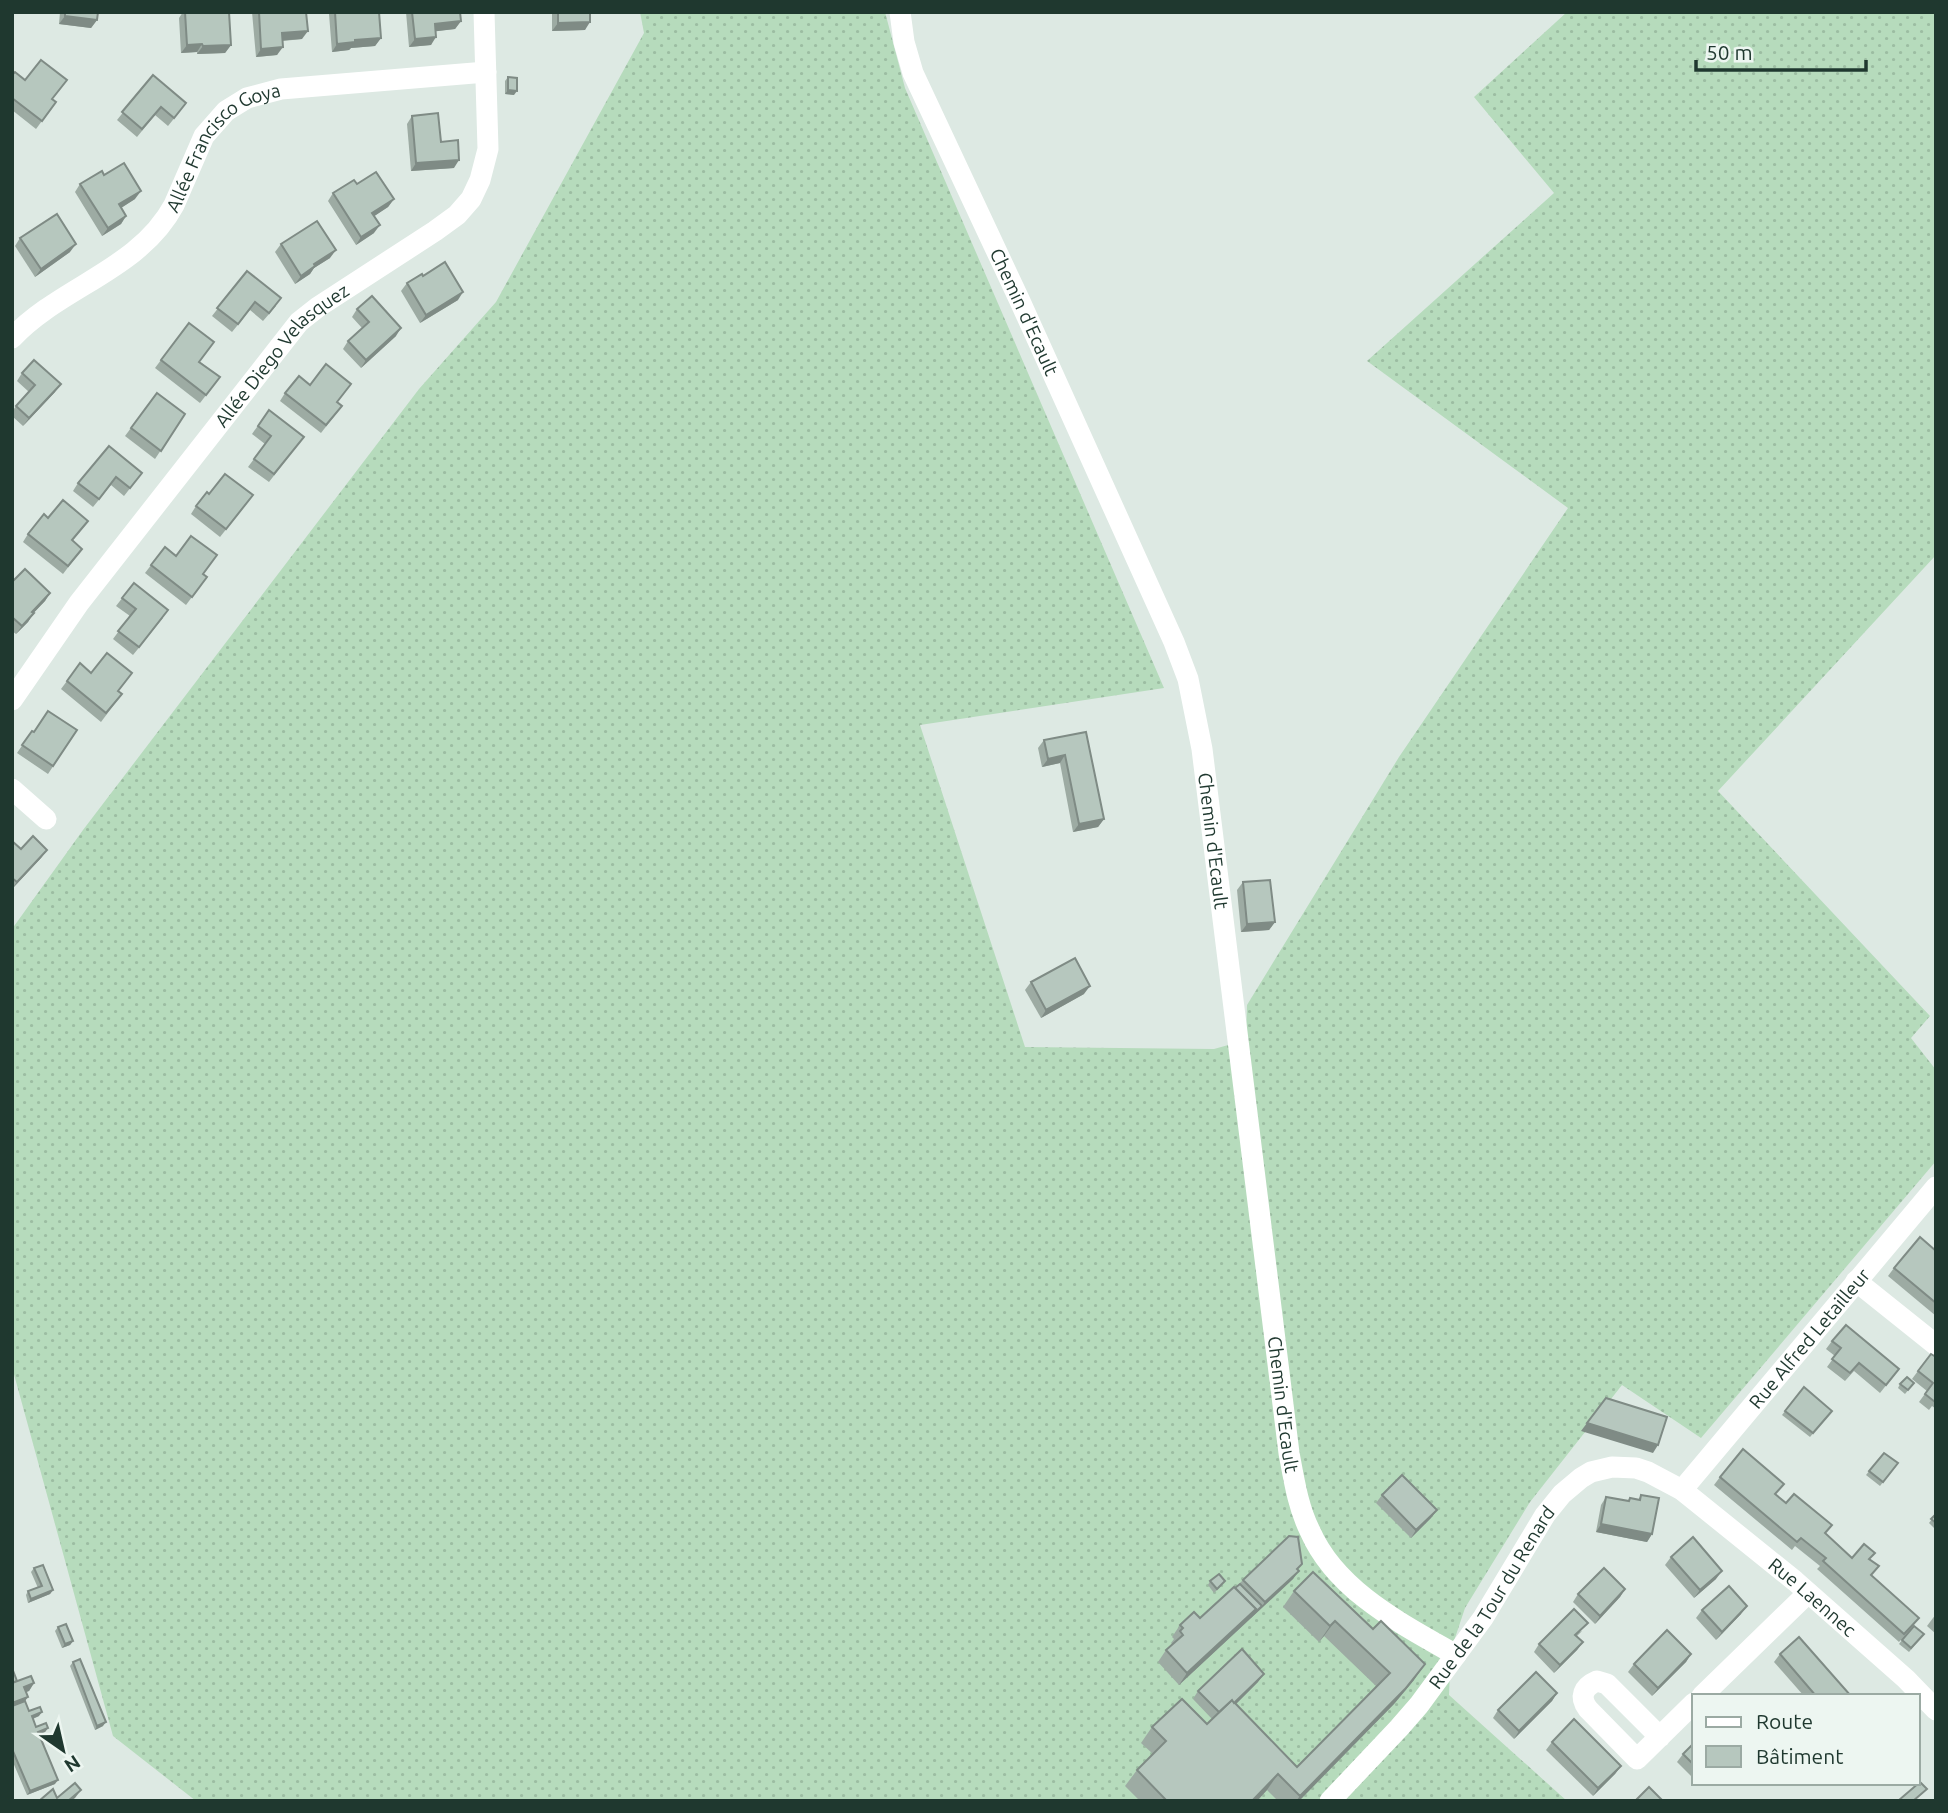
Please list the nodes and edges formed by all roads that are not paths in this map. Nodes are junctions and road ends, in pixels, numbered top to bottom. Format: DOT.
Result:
graph roads {
  1 [pos="484,12"];
  2 [pos="900,12"];
  3 [pos="486,72"];
  4 [pos="12,338"];
  5 [pos="12,700"];
  6 [pos="12,789"];
  7 [pos="46,819"];
  8 [pos="1936,1187"];
  9 [pos="1856,1281"];
  10 [pos="1936,1345"];
  11 [pos="1682,1490"];
  12 [pos="1808,1593"];
  13 [pos="1456,1655"];
  14 [pos="1704,1694"];
  15 [pos="1692,1705"];
  16 [pos="1936,1710"];
  17 [pos="1660,1737"];
  18 [pos="1330,1801"];
  1 -- 3 [label="street, Allée Diego Velasquez"];
  2 -- 13 [label="street, Chemin d'Ecault"];
  3 -- 4 [label="street, Allée Francisco Goya"];
  3 -- 5 [label="street, Allée Diego Velasquez"];
  6 -- 7 [label="street"];
  8 -- 9 [label="street, Rue Alfred Letailleur"];
  9 -- 10 [label="street"];
  9 -- 11 [label="street, Rue Alfred Letailleur"];
  11 -- 12 [label="street, Rue Laennec"];
  11 -- 13 [label="street, Rue de la Tour du Renard"];
  12 -- 14 [label="street"];
  12 -- 16 [label="street, Rue Laennec"];
  13 -- 18 [label="street, Rue de la Tour du Renard"];
  15 -- 17 [label="street"];
}
